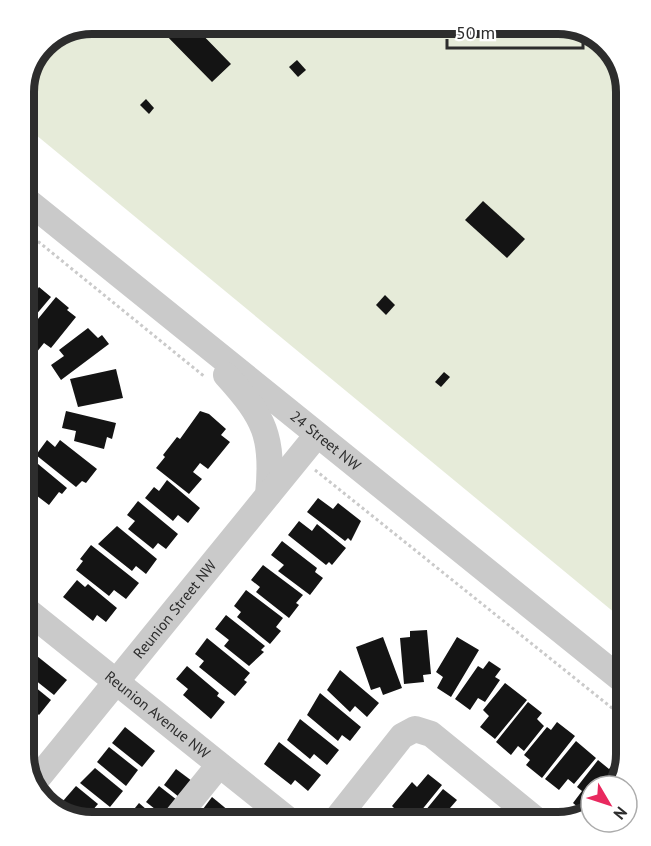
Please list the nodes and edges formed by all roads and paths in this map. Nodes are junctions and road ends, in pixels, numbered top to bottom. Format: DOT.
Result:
graph roads {
  1 [pos="35,207"];
  2 [pos="35,239"];
  3 [pos="181,325"];
  4 [pos="212,385"];
  5 [pos="317,435"];
  6 [pos="316,471"];
  7 [pos="268,495"];
  8 [pos="34,616"];
  9 [pos="616,675"];
  10 [pos="116,682"];
  11 [pos="616,711"];
  12 [pos="219,765"];
  13 [pos="39,776"];
  14 [pos="181,812"];
  15 [pos="278,812"];
  16 [pos="342,812"];
  17 [pos="527,812"];
  1 -- 3 [label="street, 24 Street NW"];
  2 -- 4 [label="path"];
  3 -- 5 [label="street, 24 Street NW"];
  3 -- 7 [label="street"];
  5 -- 7 [label="street, Reunion Street NW"];
  5 -- 9 [label="street, 24 Street NW"];
  6 -- 11 [label="path"];
  7 -- 10 [label="street, Reunion Street NW"];
  8 -- 10 [label="street, Reunion Avenue NW"];
  10 -- 12 [label="street, Reunion Avenue NW"];
  10 -- 13 [label="street, Reunion Street NW"];
  12 -- 14 [label="street"];
  12 -- 15 [label="street, Reunion Avenue NW"];
  16 -- 17 [label="street"];
}
